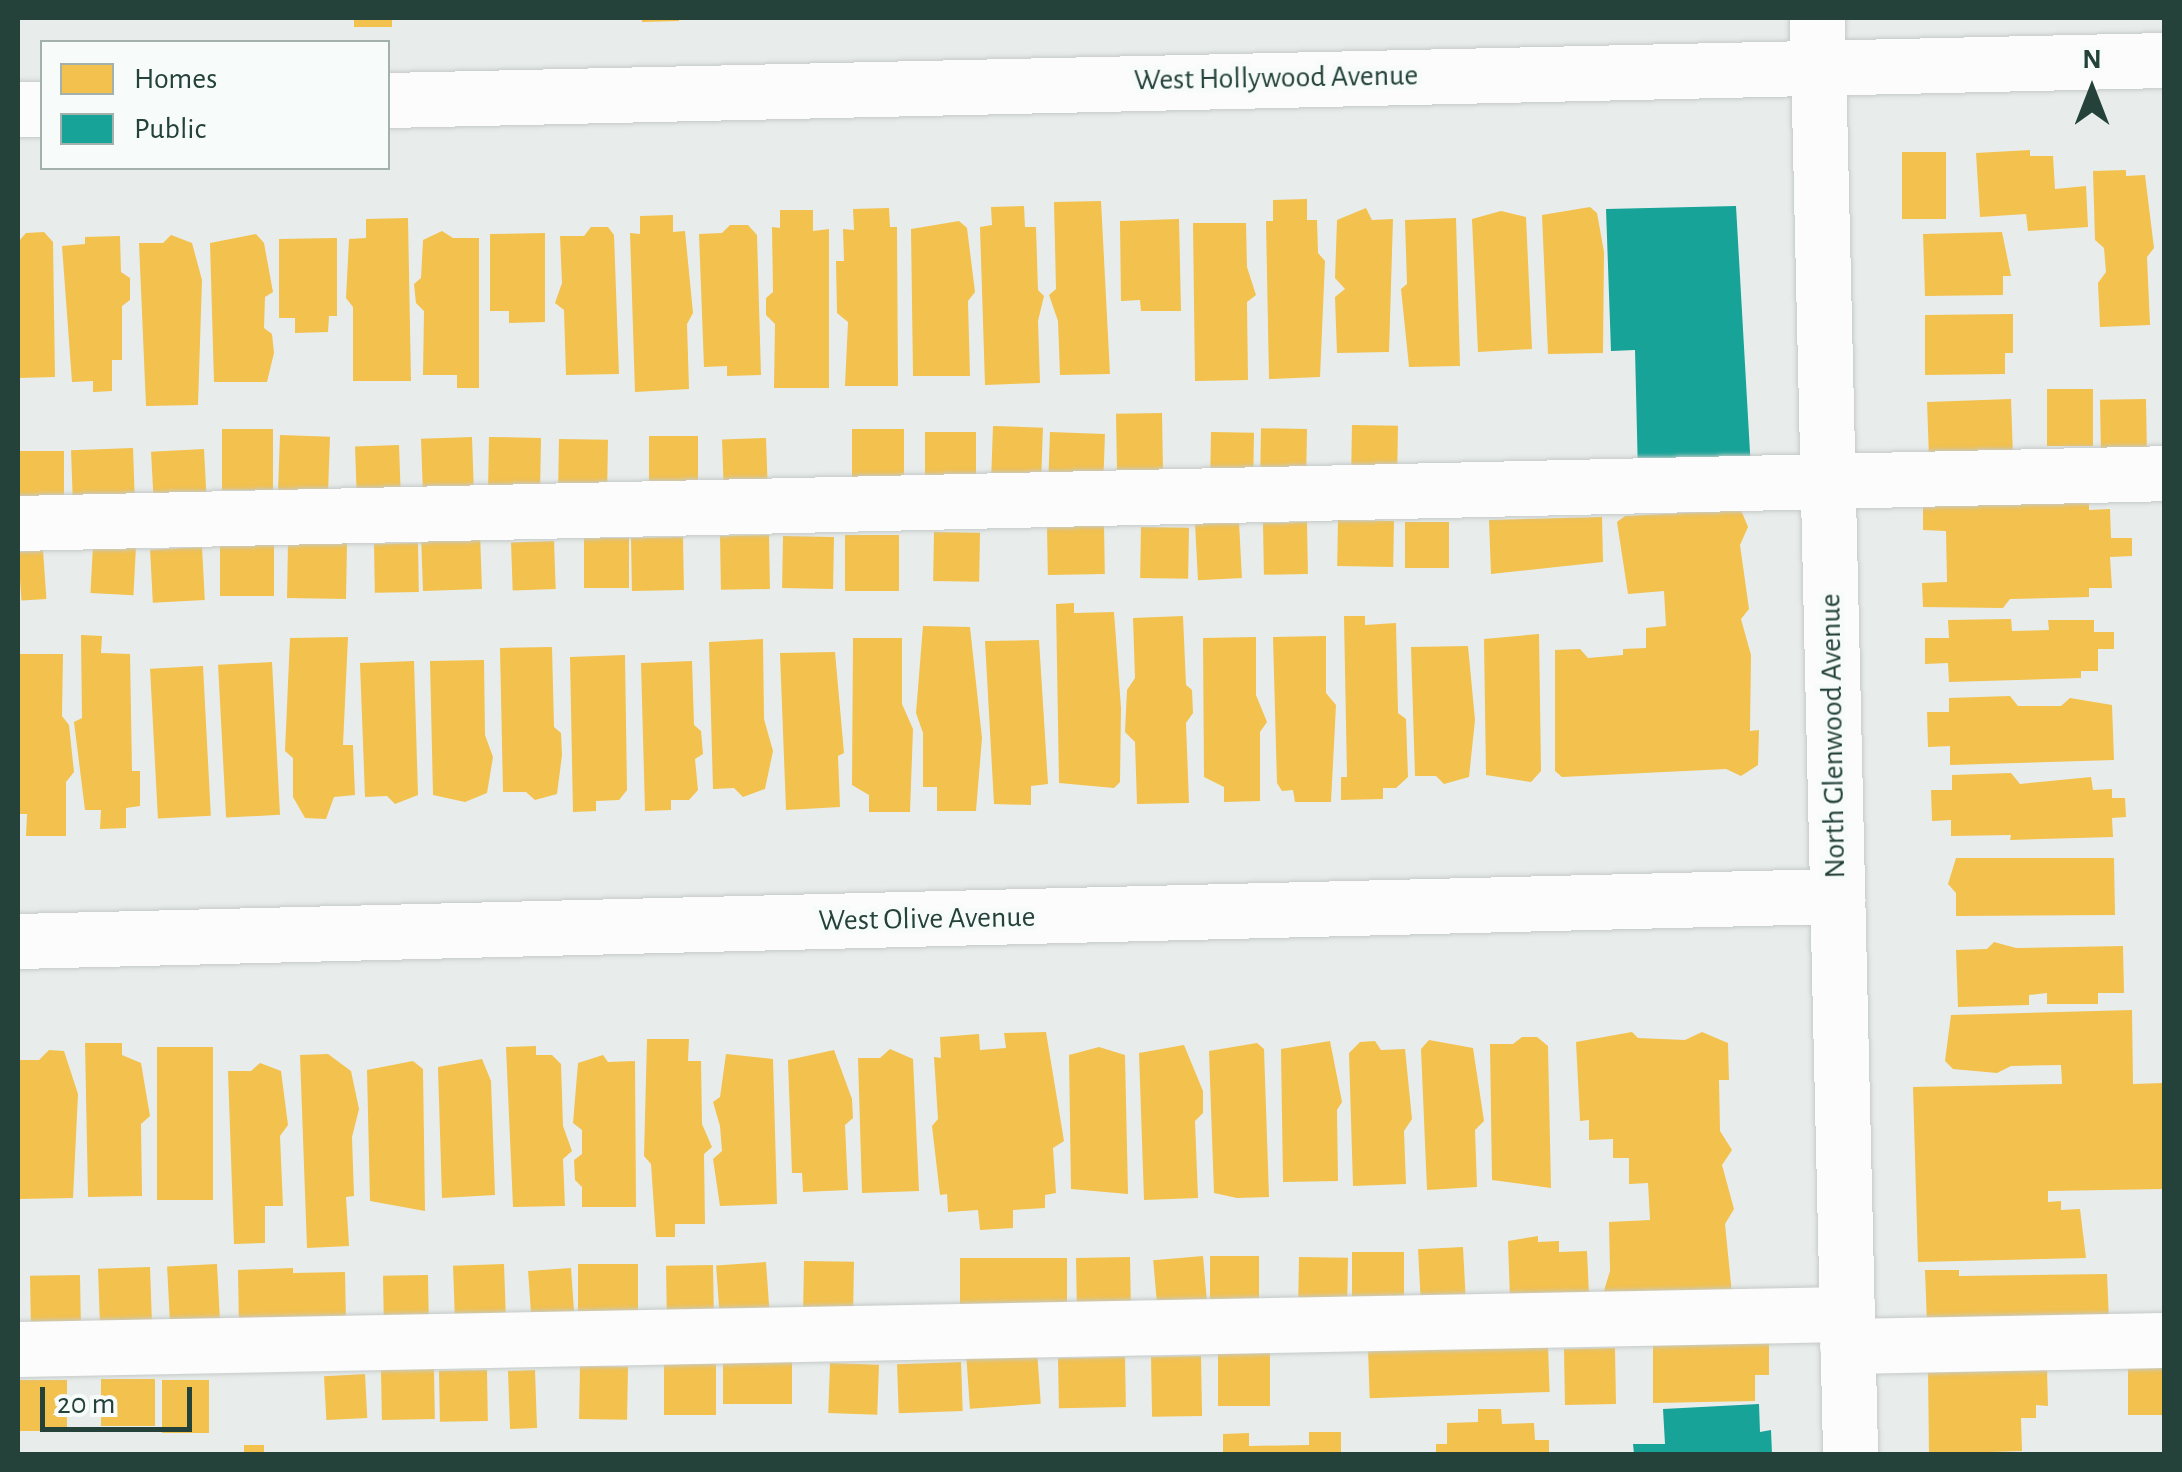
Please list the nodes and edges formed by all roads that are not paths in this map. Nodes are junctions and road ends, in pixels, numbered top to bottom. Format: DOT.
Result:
graph roads {
  1 [pos="1817,41"];
  2 [pos="2164,60"];
  3 [pos="390,100"];
  4 [pos="2164,473"];
  5 [pos="1827,482"];
  6 [pos="18,523"];
  7 [pos="1837,896"];
  8 [pos="18,941"];
  9 [pos="1847,1330"];
  10 [pos="2164,1340"];
  11 [pos="18,1350"];
  12 [pos="1850,1454"];
  1 -- 2 [label="street, West Hollywood Avenue"];
  1 -- 3 [label="street, West Hollywood Avenue"];
  1 -- 5 [label="street, North Glenwood Avenue"];
  4 -- 5 [label="street"];
  5 -- 6 [label="street"];
  5 -- 7 [label="street, North Glenwood Avenue"];
  7 -- 8 [label="street, West Olive Avenue"];
  7 -- 9 [label="street, North Glenwood Avenue"];
  9 -- 10 [label="street"];
  9 -- 11 [label="street"];
  9 -- 12 [label="street, North Glenwood Avenue"];
}
